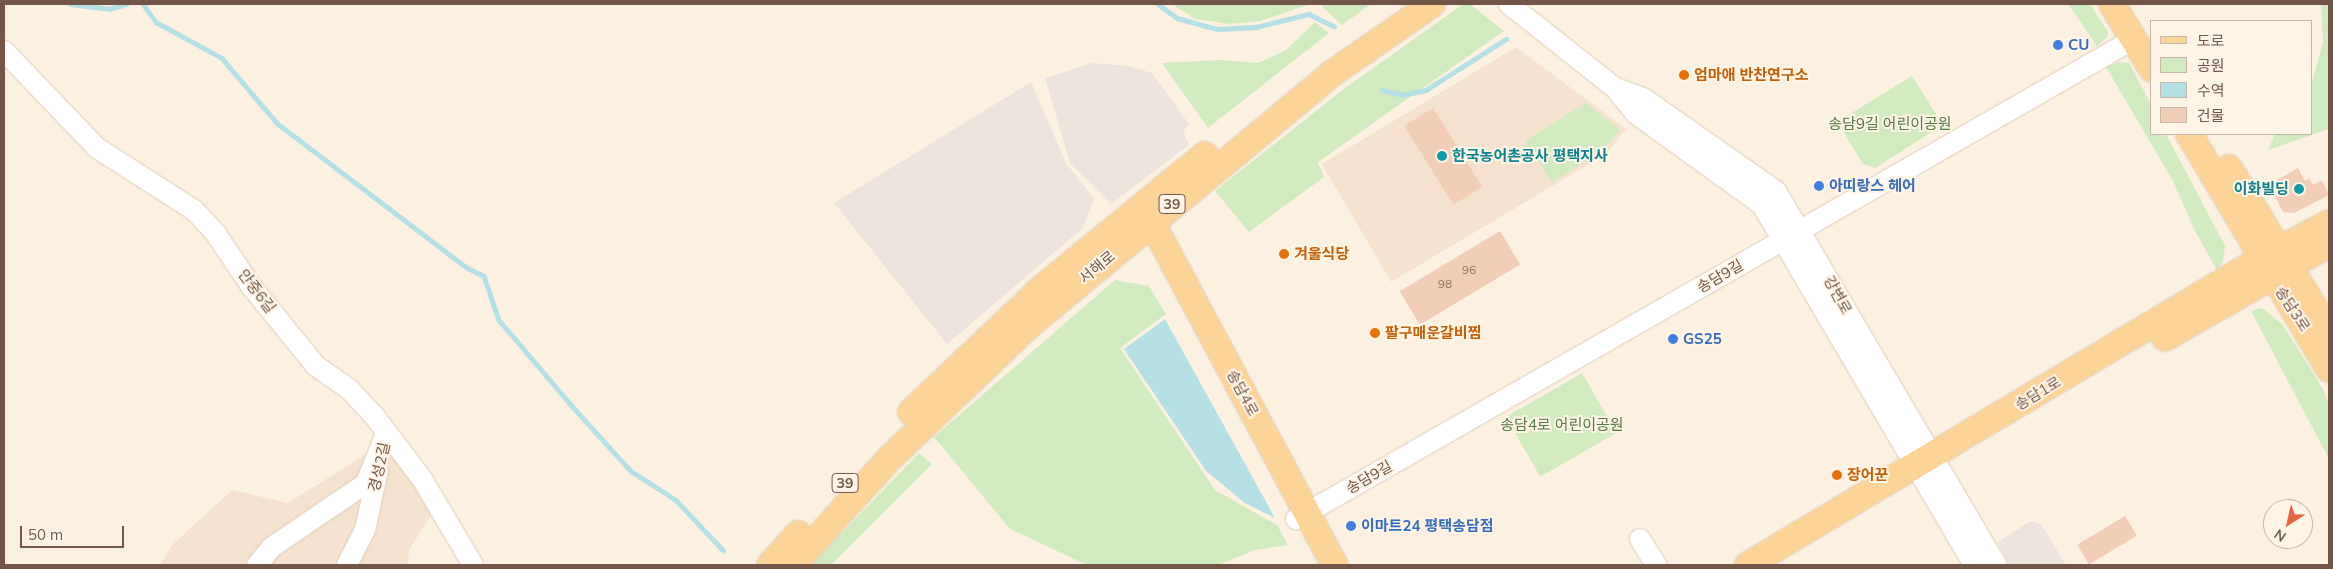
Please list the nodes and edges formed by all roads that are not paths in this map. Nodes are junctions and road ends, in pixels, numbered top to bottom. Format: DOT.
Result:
graph roads {
  1 [pos="1402,4"];
  2 [pos="1432,4"];
  3 [pos="1509,4"];
  4 [pos="2112,4"];
  5 [pos="2132,4"];
  6 [pos="2143,37"];
  7 [pos="4,51"];
  8 [pos="2150,62"];
  9 [pos="1616,88"];
  10 [pos="2190,135"];
  11 [pos="2210,135"];
  12 [pos="2329,223"];
  13 [pos="1146,226"];
  14 [pos="1801,229"];
  15 [pos="1784,239"];
  16 [pos="2329,244"];
  17 [pos="2275,263"];
  18 [pos="2329,332"];
  19 [pos="2329,369"];
  20 [pos="386,434"];
  21 [pos="1927,467"];
  22 [pos="1301,516"];
  23 [pos="1640,539"];
  24 [pos="257,565"];
  25 [pos="347,565"];
  26 [pos="474,565"];
  27 [pos="770,565"];
  28 [pos="793,565"];
  29 [pos="1321,565"];
  30 [pos="1335,565"];
  31 [pos="1656,565"];
  32 [pos="1748,565"];
  33 [pos="1774,565"];
  34 [pos="1974,565"];
  35 [pos="1996,565"];
  1 -- 27 [label="main road, 서해로 / 39"];
  2 -- 13 [label="main road, 서해로 / 39"];
  3 -- 9 [label="street, 강변로"];
  4 -- 6 [label="main road"];
  5 -- 6 [label="main road"];
  6 -- 8 [label="main road"];
  6 -- 14 [label="street, 송담9길"];
  7 -- 20 [label="street, 안중6길"];
  9 -- 14 [label="street, 강변로"];
  9 -- 15 [label="street, 강변로"];
  10 -- 17 [label="main road"];
  11 -- 17 [label="main road"];
  12 -- 17 [label="main road, 송담1로"];
  13 -- 22 [label="main road, 송담4로"];
  13 -- 28 [label="main road, 서해로 / 39"];
  14 -- 15 [label="street, 송담9길"];
  14 -- 21 [label="street, 강변로"];
  15 -- 21 [label="street, 강변로"];
  15 -- 22 [label="street, 송담9길"];
  16 -- 17 [label="main road, 송담1로"];
  17 -- 18 [label="main road, 송담3로"];
  17 -- 19 [label="main road, 송담3로"];
  17 -- 21 [label="main road, 송담1로"];
  20 -- 24 [label="street, 경성2길"];
  20 -- 25 [label="street, 경성2길"];
  20 -- 26 [label="street, 안중6길"];
  21 -- 32 [label="main road, 송담1로"];
  21 -- 33 [label="main road, 송담1로"];
  21 -- 34 [label="street, 강변로"];
  21 -- 35 [label="street, 강변로"];
  22 -- 29 [label="main road, 송담4로"];
  22 -- 30 [label="main road, 송담4로"];
  23 -- 31 [label="street"];
}
